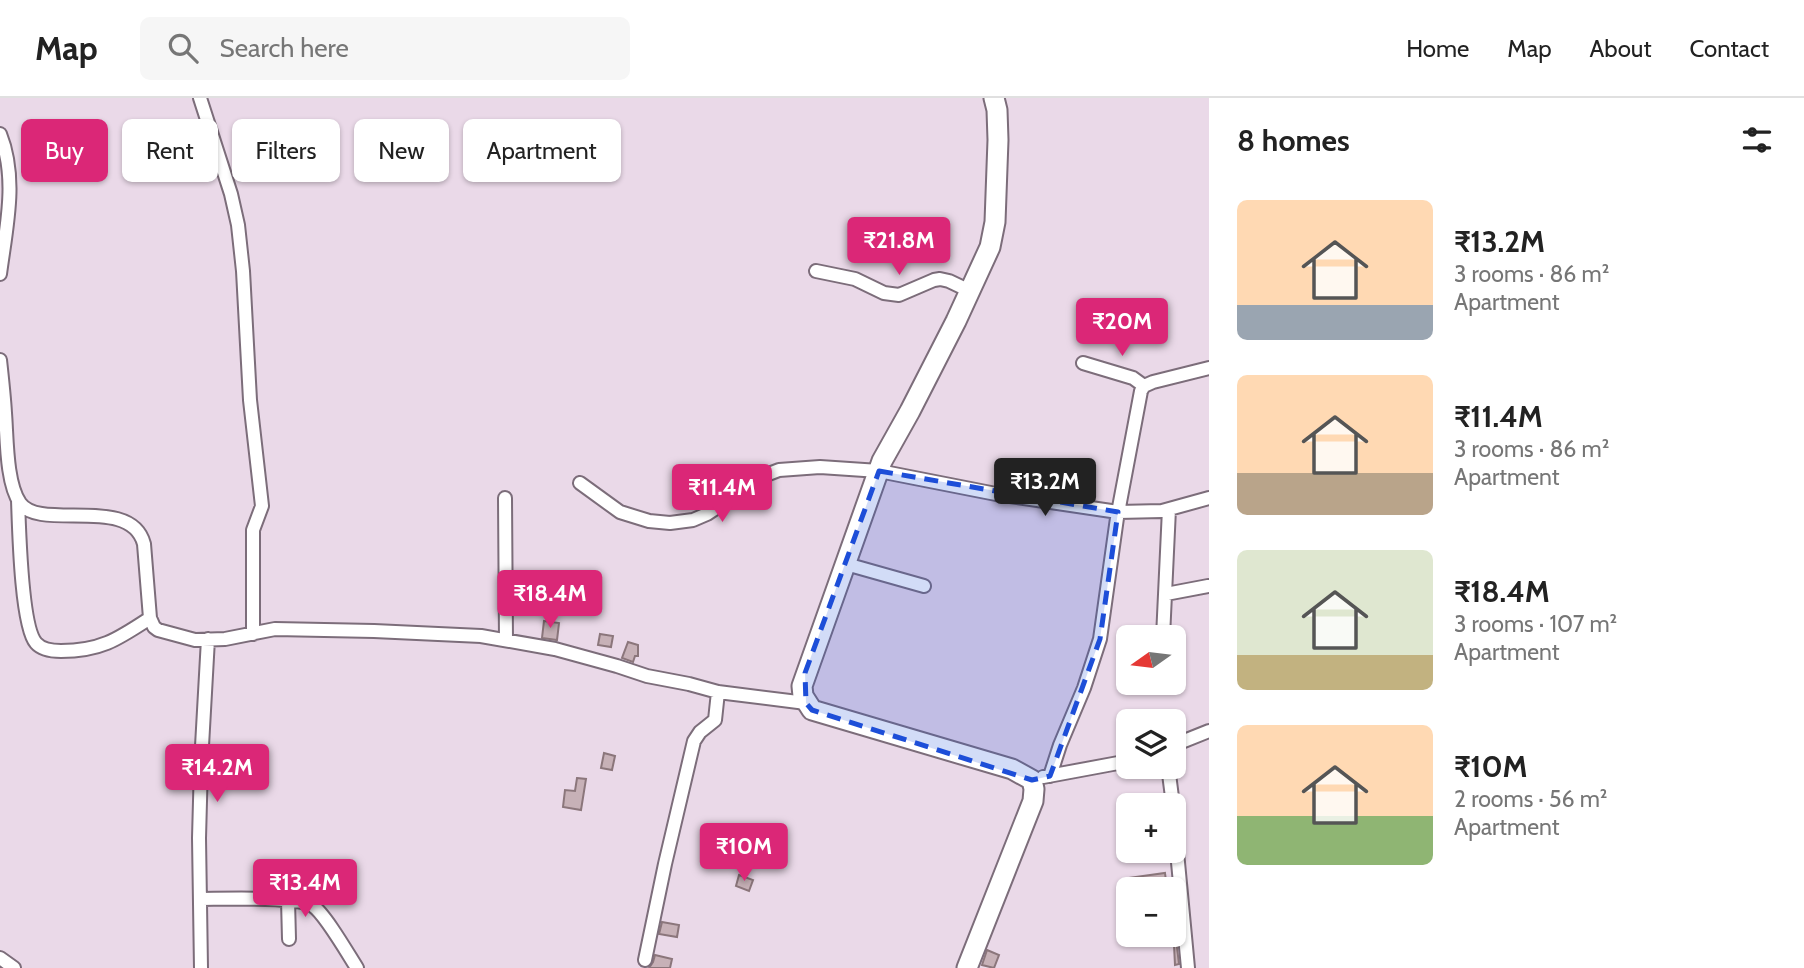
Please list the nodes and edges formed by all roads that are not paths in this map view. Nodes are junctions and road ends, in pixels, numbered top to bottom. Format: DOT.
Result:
graph roads {
  1 [pos="200,98"];
  2 [pos="994,98"];
  3 [pos="0,134"];
  4 [pos="816,271"];
  5 [pos="0,274"];
  6 [pos="971,291"];
  7 [pos="0,360"];
  8 [pos="1083,363"];
  9 [pos="1209,368"];
  10 [pos="1144,386"];
  11 [pos="878,471"];
  12 [pos="580,483"];
  13 [pos="505,498"];
  14 [pos="1209,498"];
  15 [pos="18,500"];
  16 [pos="1169,509"];
  17 [pos="1118,512"];
  18 [pos="846,564"];
  19 [pos="924,586"];
  20 [pos="1208,586"];
  21 [pos="1166,594"];
  22 [pos="150,618"];
  23 [pos="1164,625"];
  24 [pos="253,634"];
  25 [pos="208,639"];
  26 [pos="506,640"];
  27 [pos="718,692"];
  28 [pos="806,703"];
  29 [pos="1209,731"];
  30 [pos="1186,740"];
  31 [pos="1116,764"];
  32 [pos="1041,778"];
  33 [pos="1178,863"];
  34 [pos="200,899"];
  35 [pos="288,900"];
  36 [pos="289,939"];
  37 [pos="0,957"];
  38 [pos="645,960"];
  39 [pos="14,968"];
  40 [pos="201,968"];
  41 [pos="357,968"];
  42 [pos="967,968"];
  43 [pos="1188,968"];
  1 -- 24 [label="street"];
  2 -- 6 [label="main road"];
  3 -- 5 [label="street"];
  4 -- 6 [label="street"];
  6 -- 11 [label="main road"];
  7 -- 15 [label="street"];
  8 -- 10 [label="street"];
  9 -- 10 [label="street"];
  10 -- 17 [label="street"];
  11 -- 12 [label="street"];
  11 -- 17 [label="street"];
  11 -- 18 [label="main road"];
  13 -- 26 [label="street"];
  14 -- 16 [label="street"];
  15 -- 22 [label="street"];
  15 -- 22 [label="street"];
  16 -- 17 [label="street"];
  16 -- 21 [label="street"];
  17 -- 32 [label="street"];
  18 -- 19 [label="street"];
  18 -- 28 [label="main road"];
  20 -- 21 [label="street"];
  21 -- 23 [label="street"];
  22 -- 25 [label="street"];
  24 -- 25 [label="street"];
  24 -- 26 [label="street"];
  25 -- 34 [label="street"];
  26 -- 27 [label="street"];
  27 -- 28 [label="street"];
  27 -- 38 [label="street"];
  28 -- 32 [label="main road"];
  29 -- 30 [label="street"];
  31 -- 32 [label="street"];
  32 -- 42 [label="main road"];
  33 -- 43 [label="street"];
  34 -- 35 [label="street"];
  34 -- 40 [label="street"];
  35 -- 36 [label="street"];
  35 -- 41 [label="street"];
  37 -- 39 [label="street"];
}
